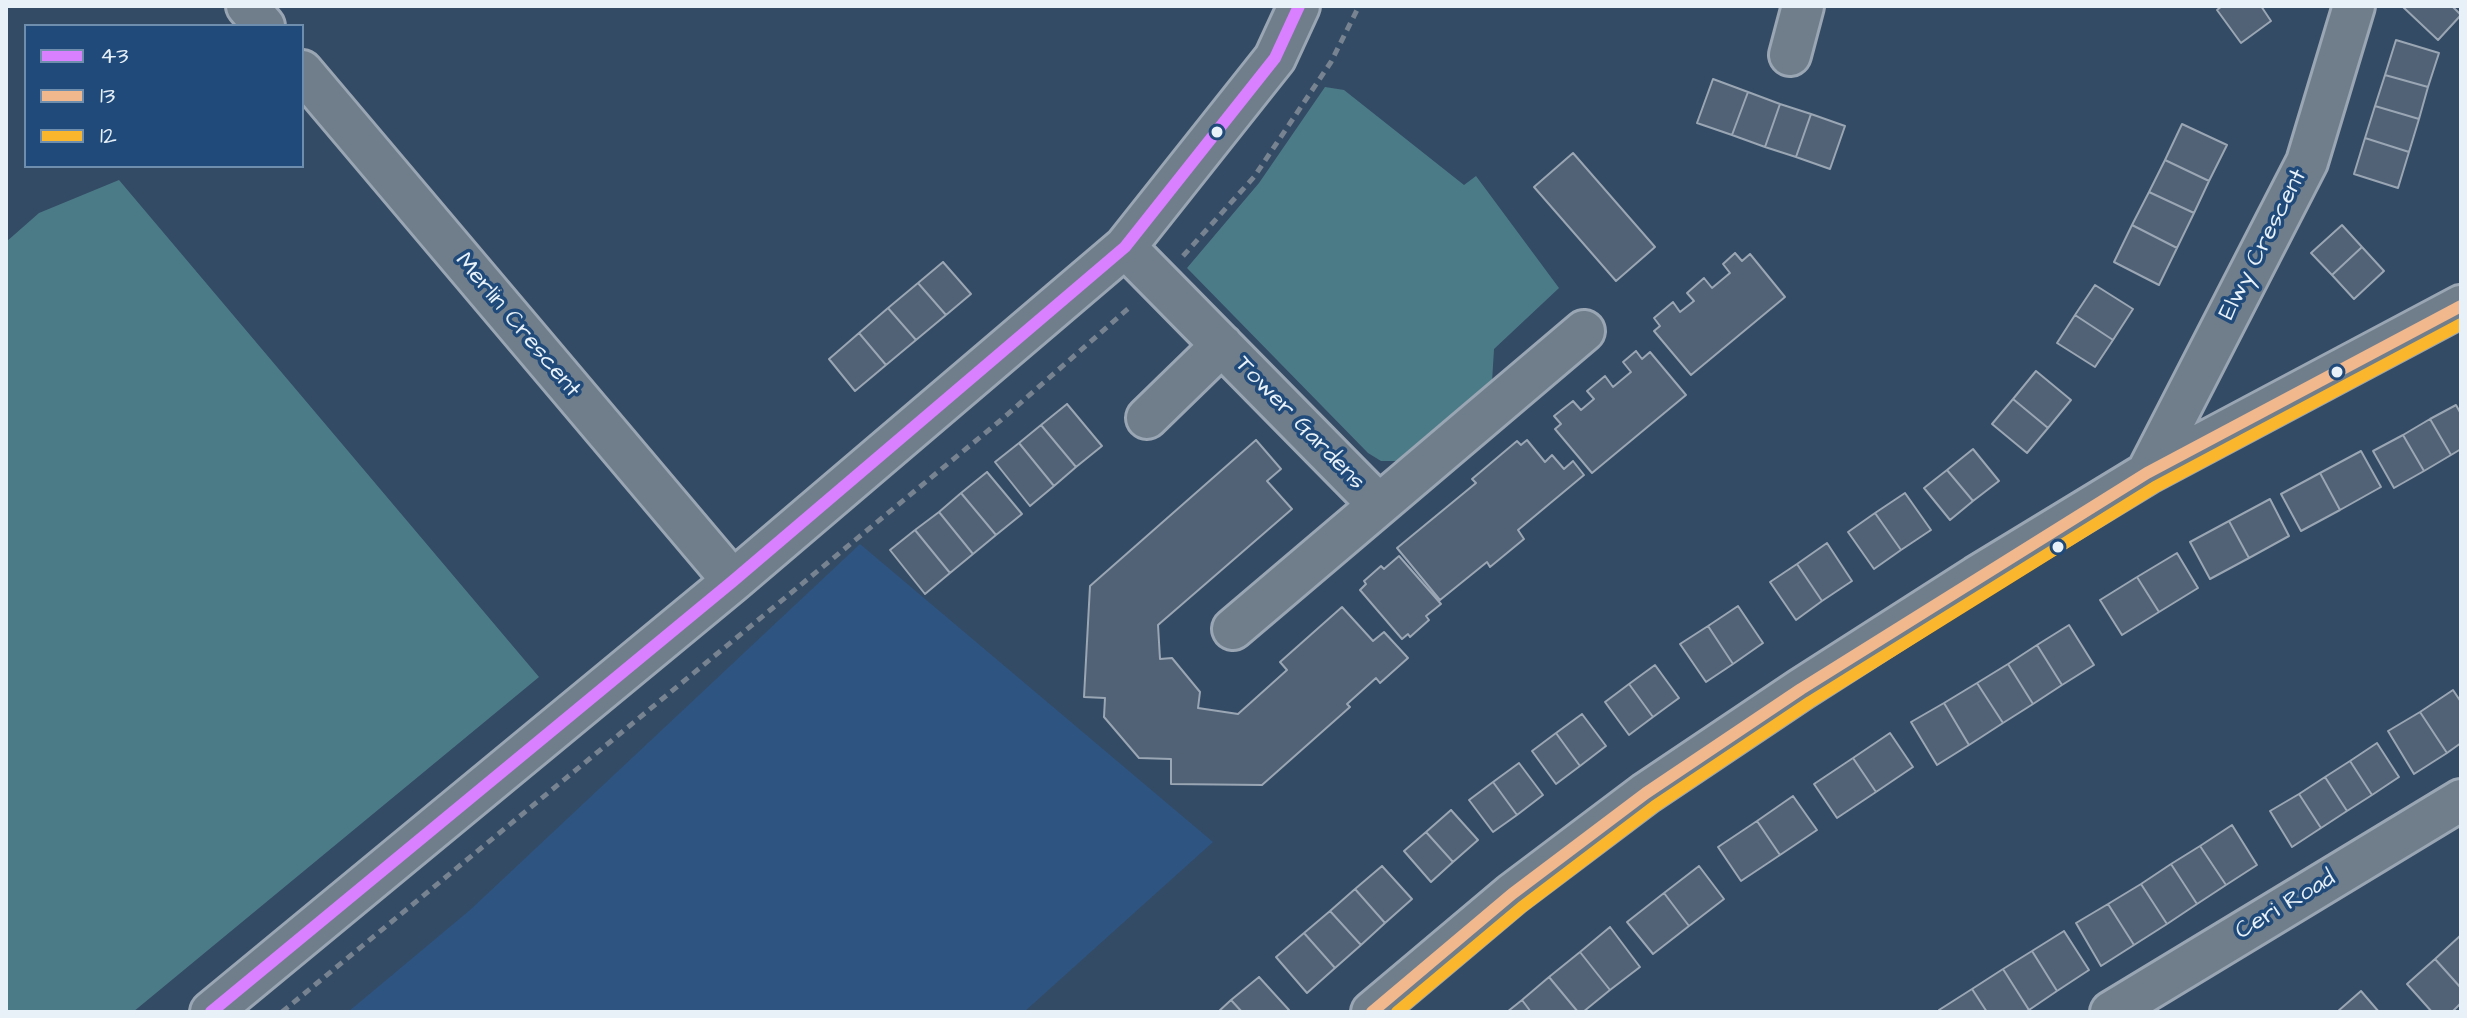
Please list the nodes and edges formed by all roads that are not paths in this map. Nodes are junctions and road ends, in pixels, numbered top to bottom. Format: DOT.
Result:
graph roads {
  1 [pos="247,6"];
  2 [pos="1299,6"];
  3 [pos="1803,6"];
  4 [pos="2354,6"];
  5 [pos="262,24"];
  6 [pos="1790,55"];
  7 [pos="304,73"];
  8 [pos="1125,247"];
  9 [pos="2461,306"];
  10 [pos="1584,331"];
  11 [pos="1222,345"];
  12 [pos="1147,418"];
  13 [pos="2147,473"];
  14 [pos="1379,505"];
  15 [pos="733,581"];
  16 [pos="1233,629"];
  17 [pos="2461,800"];
  18 [pos="211,1012"];
  19 [pos="1372,1012"];
  20 [pos="2111,1012"];
  1 -- 5 [label="street"];
  2 -- 8 [label="street"];
  3 -- 6 [label="street"];
  4 -- 13 [label="street, Elwy Crescent"];
  7 -- 15 [label="street, Merlin Crescent"];
  8 -- 11 [label="street, Tower Gardens"];
  8 -- 15 [label="street"];
  9 -- 13 [label="street"];
  10 -- 14 [label="street, Tower Gardens"];
  11 -- 12 [label="street"];
  11 -- 14 [label="street, Tower Gardens"];
  13 -- 19 [label="street"];
  14 -- 16 [label="street"];
  15 -- 18 [label="street"];
  17 -- 20 [label="street, Ceri Road"];
}
